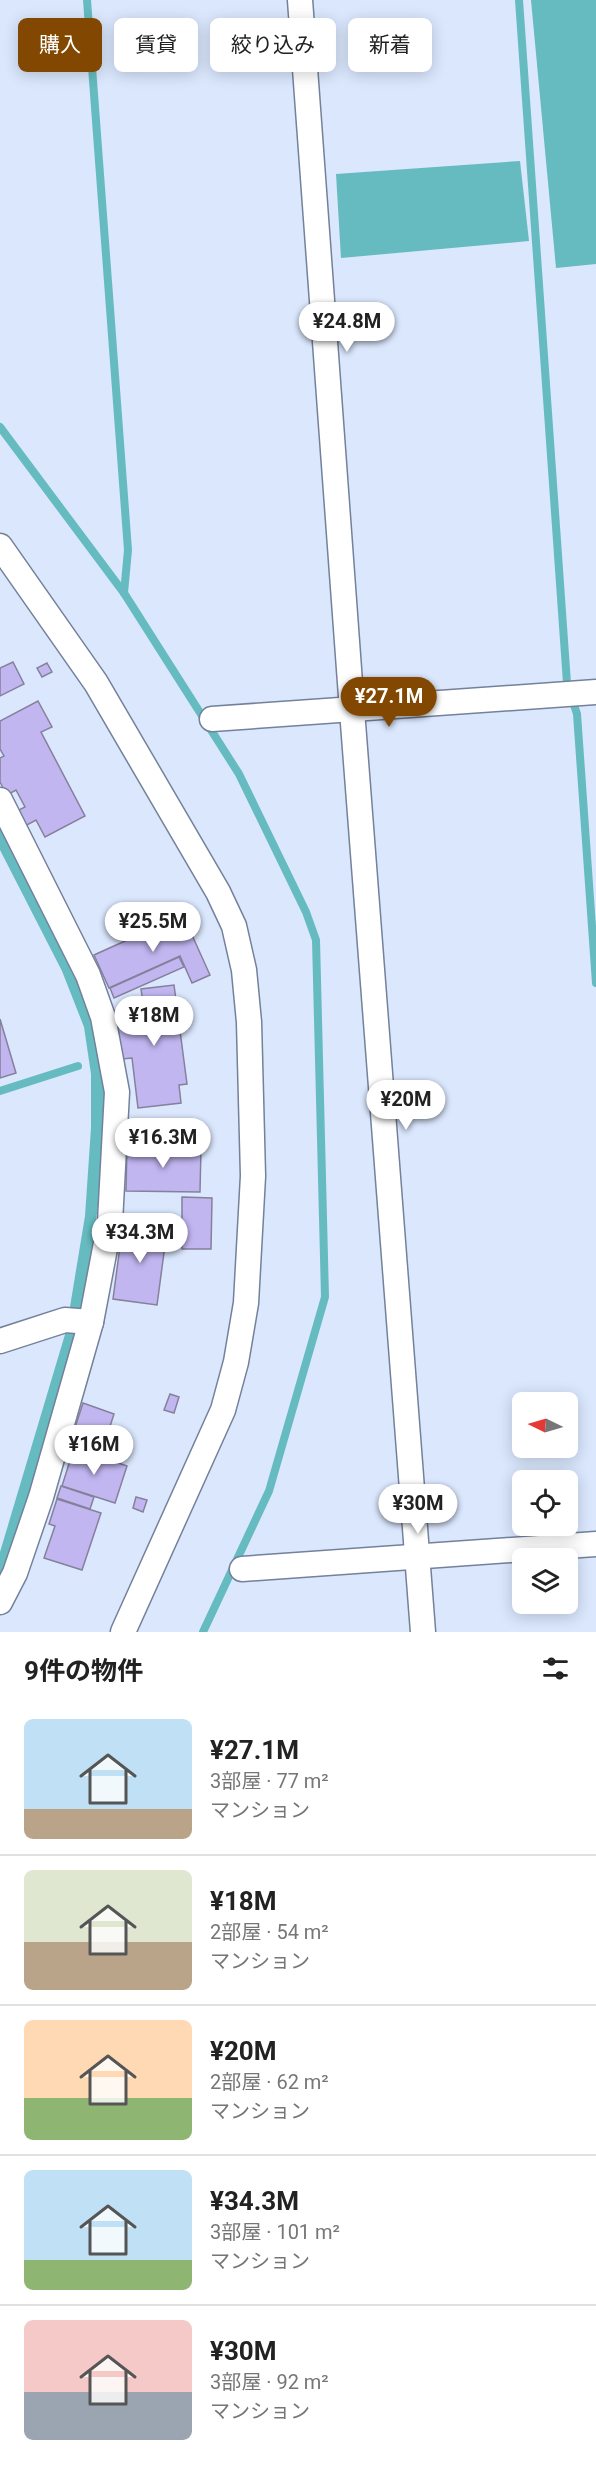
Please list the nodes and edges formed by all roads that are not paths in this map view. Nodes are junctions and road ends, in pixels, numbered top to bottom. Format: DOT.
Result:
graph roads {
  1 [pos="300,0"];
  2 [pos="0,546"];
  3 [pos="580,694"];
  4 [pos="352,710"];
  5 [pos="212,719"];
  6 [pos="0,800"];
  7 [pos="7,830"];
  8 [pos="80,1321"];
  9 [pos="0,1341"];
  10 [pos="596,1544"];
  11 [pos="418,1556"];
  12 [pos="242,1569"];
  13 [pos="0,1602"];
  14 [pos="123,1632"];
  15 [pos="423,1632"];
  1 -- 4 [label="street"];
  2 -- 14 [label="street"];
  3 -- 4 [label="street"];
  4 -- 5 [label="street"];
  4 -- 11 [label="street"];
  6 -- 7 [label="street"];
  7 -- 8 [label="street"];
  8 -- 9 [label="street"];
  8 -- 13 [label="street"];
  10 -- 11 [label="street"];
  11 -- 12 [label="street"];
  11 -- 15 [label="street"];
}
